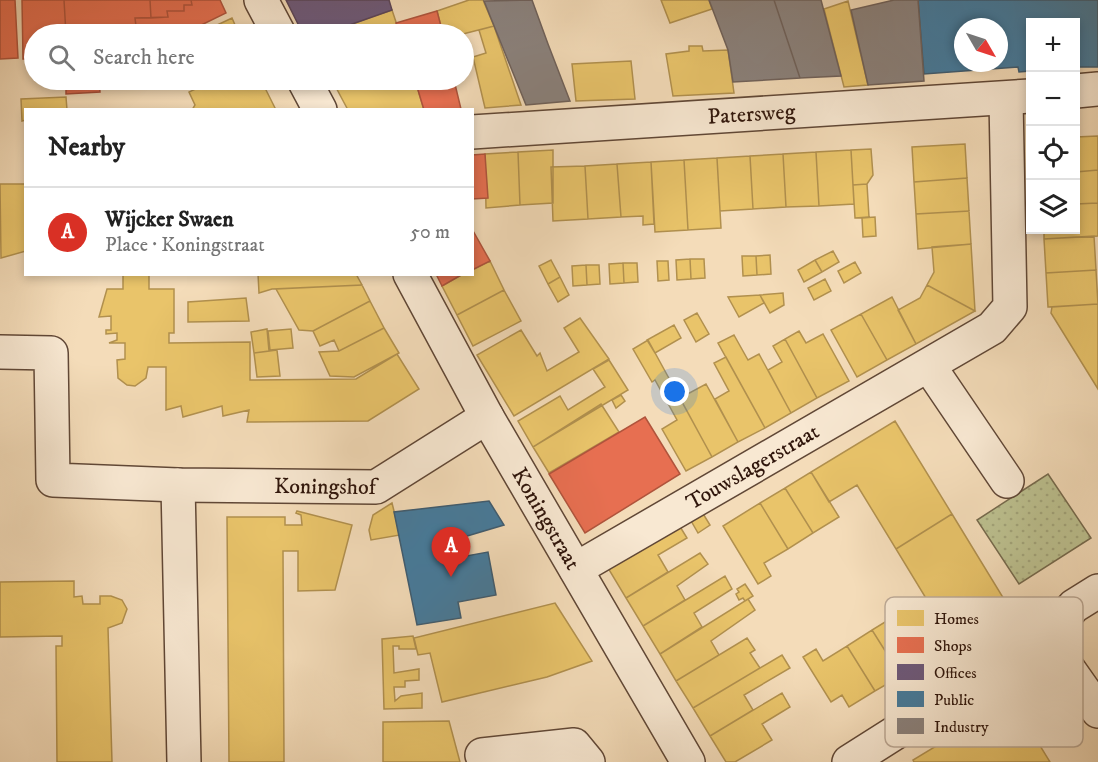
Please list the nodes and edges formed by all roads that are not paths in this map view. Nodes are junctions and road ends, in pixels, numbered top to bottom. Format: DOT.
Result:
graph roads {
  1 [pos="261,0"];
  2 [pos="274,24"];
  3 [pos="1098,89"];
  4 [pos="309,90"];
  5 [pos="1080,91"];
  6 [pos="1018,97"];
  7 [pos="319,108"];
  8 [pos="474,132"];
  9 [pos="411,276"];
  10 [pos="0,352"];
  11 [pos="929,366"];
  12 [pos="487,417"];
  13 [pos="1006,481"];
  14 [pos="178,485"];
  15 [pos="576,568"];
  16 [pos="1098,591"];
  17 [pos="1083,600"];
  18 [pos="1083,690"];
  19 [pos="1098,711"];
  20 [pos="885,739"];
  21 [pos="482,756"];
  22 [pos="184,762"];
  23 [pos="588,762"];
  24 [pos="688,762"];
  25 [pos="849,762"];
  1 -- 2 [label="street"];
  3 -- 5 [label="street"];
  4 -- 7 [label="street"];
  6 -- 8 [label="street, Patersweg"];
  6 -- 11 [label="street, Touwslagerstraat"];
  9 -- 12 [label="street, Koningstraat"];
  10 -- 14 [label="street, Koningshof"];
  11 -- 13 [label="street"];
  11 -- 15 [label="street, Touwslagerstraat"];
  12 -- 14 [label="street, Koningshof"];
  12 -- 15 [label="street, Koningstraat"];
  14 -- 22 [label="street"];
  15 -- 24 [label="street, Koningstraat"];
  16 -- 17 [label="street"];
  18 -- 19 [label="street"];
  20 -- 25 [label="street"];
  21 -- 23 [label="street"];
}
